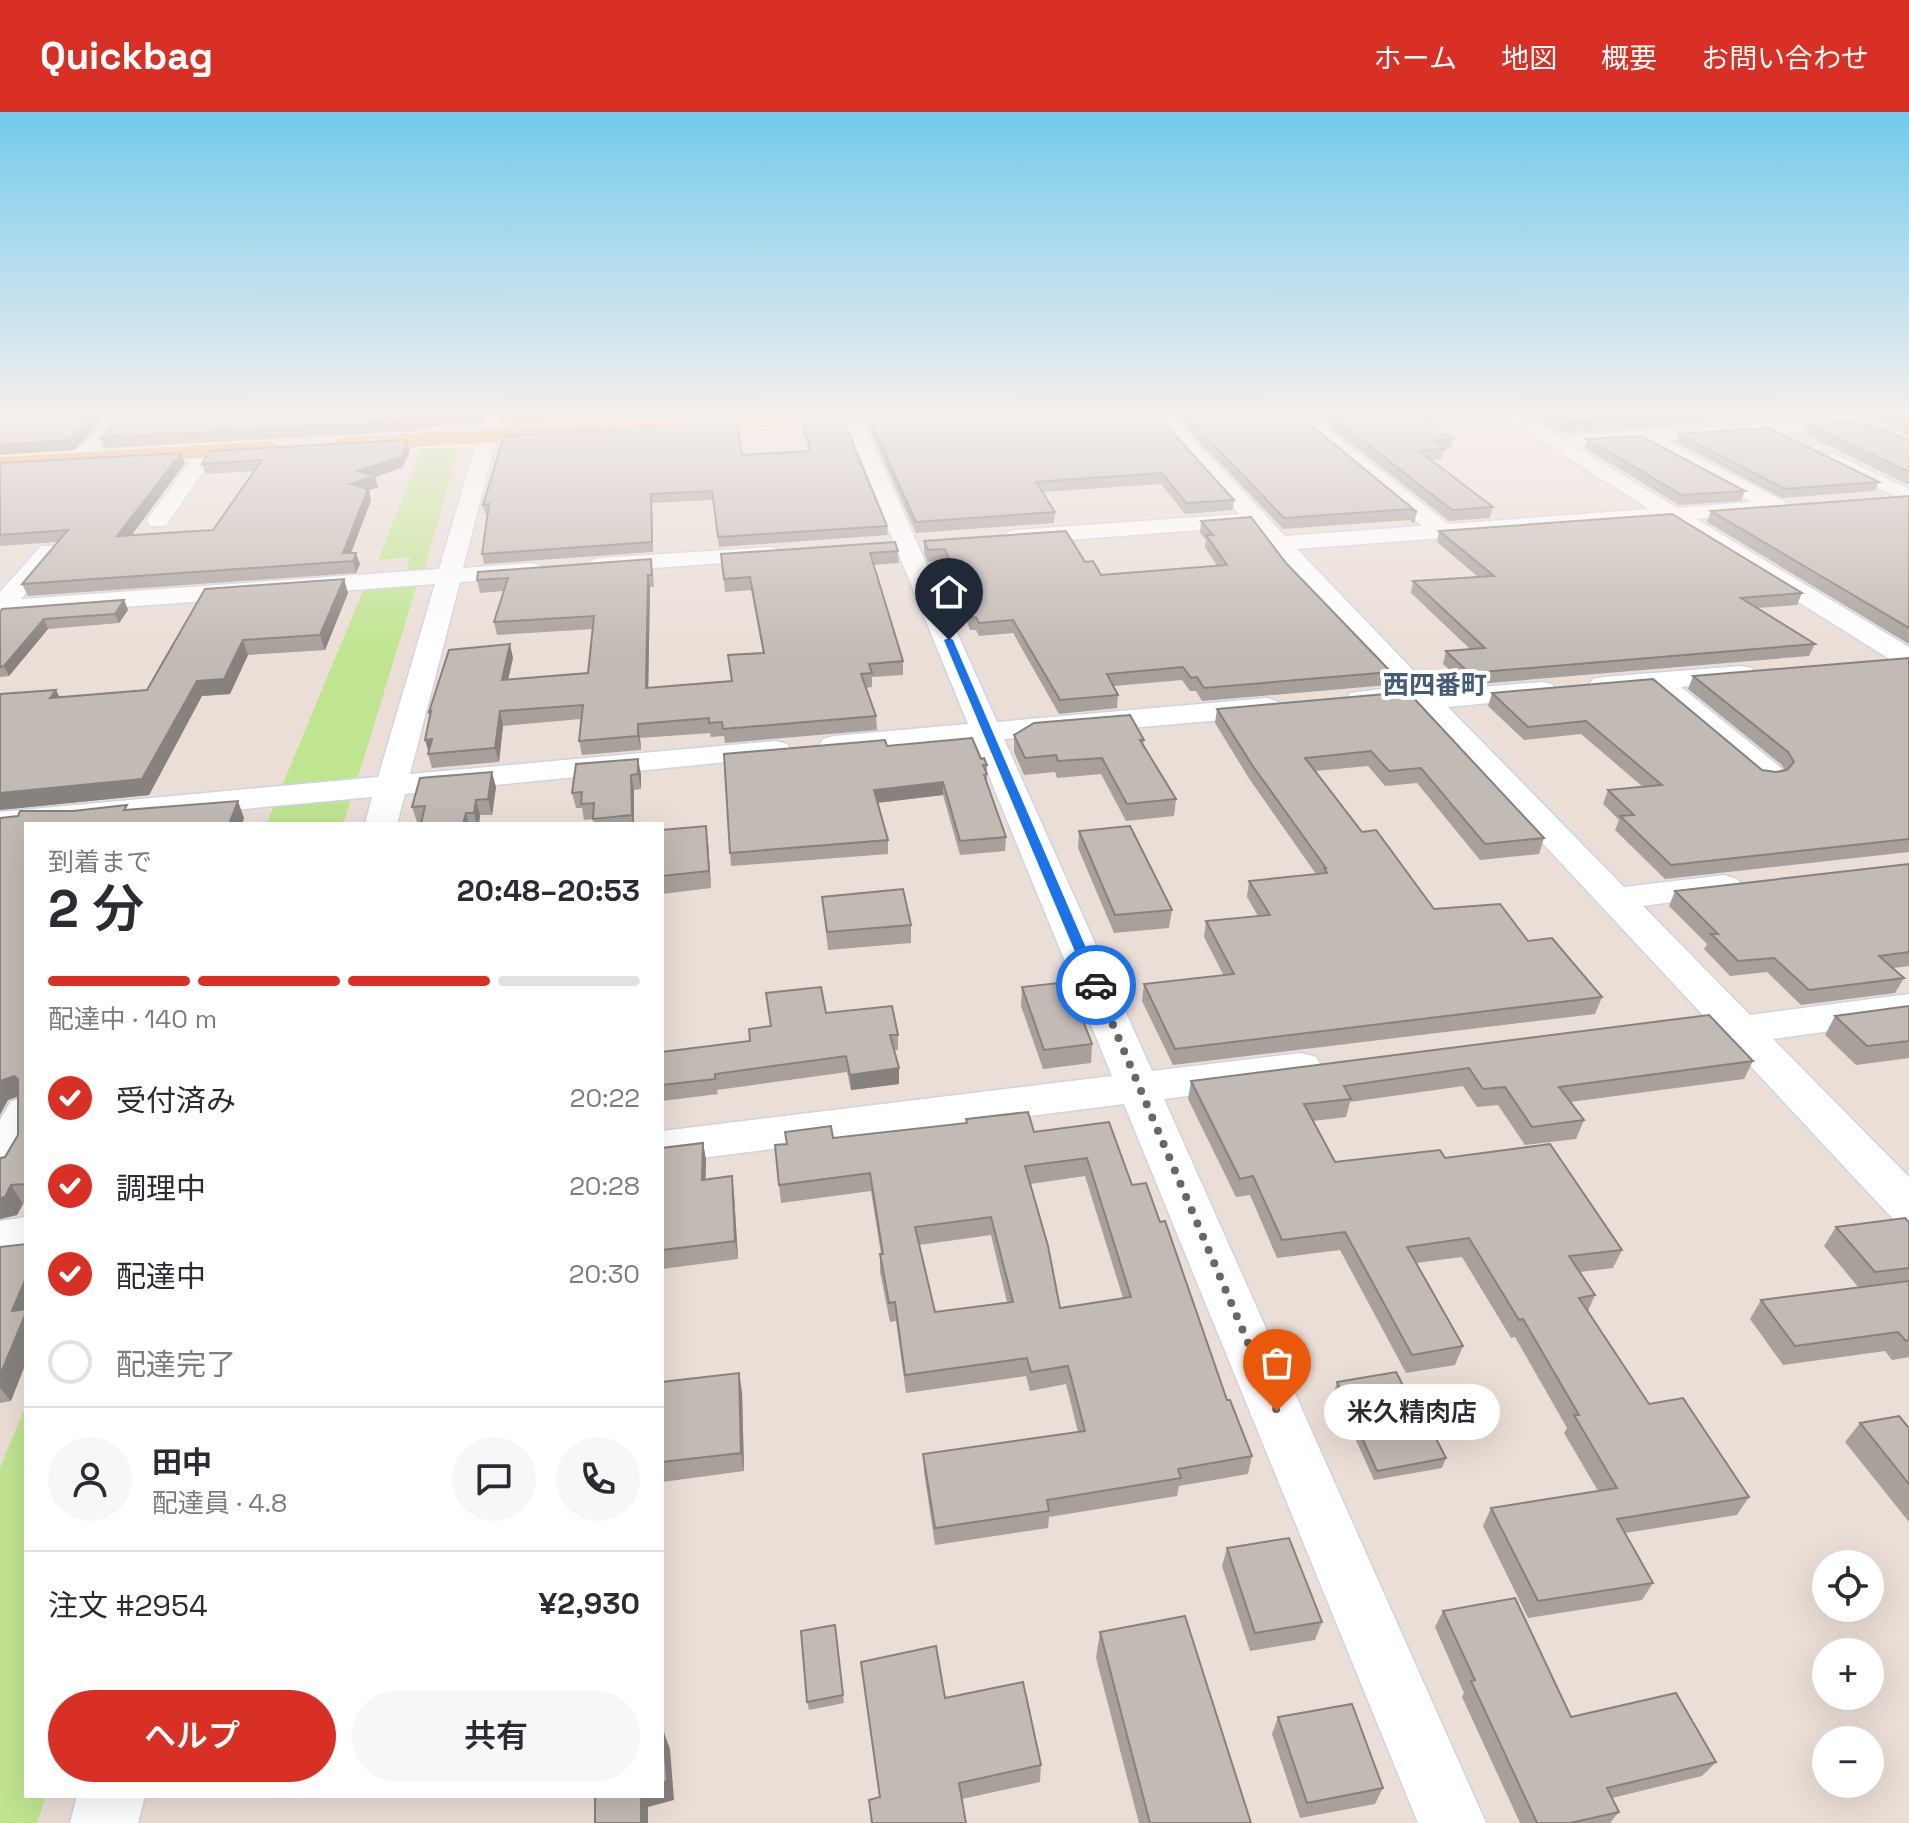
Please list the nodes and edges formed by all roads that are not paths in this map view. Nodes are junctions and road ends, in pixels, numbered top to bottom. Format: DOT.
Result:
graph roads {
  1 [pos="178,493"];
  2 [pos="471,493"];
  3 [pos="890,493"];
  4 [pos="1232,493"];
  5 [pos="1395,493"];
  6 [pos="1638,493"];
  7 [pos="1757,493"];
  8 [pos="1909,497"];
  9 [pos="1871,500"];
  10 [pos="1673,514"];
  11 [pos="1256,519"];
  12 [pos="158,521"];
  13 [pos="1441,530"];
  14 [pos="987,539"];
  15 [pos="1281,543"];
  16 [pos="916,544"];
  17 [pos="877,546"];
  18 [pos="49,551"];
  19 [pos="799,552"];
  20 [pos="583,567"];
  21 [pos="553,569"];
  22 [pos="448,576"];
  23 [pos="1909,659"];
  24 [pos="1862,663"];
  25 [pos="1767,671"];
  26 [pos="1656,681"];
  27 [pos="1423,697"];
  28 [pos="987,732"];
  29 [pos="1769,774"];
  30 [pos="393,784"];
  31 [pos="0,822"];
  32 [pos="382,822"];
  33 [pos="1755,882"];
  34 [pos="1617,898"];
  35 [pos="1909,1007"];
  36 [pos="1680,1019"];
  37 [pos="1732,1022"];
  38 [pos="1334,1063"];
  39 [pos="1139,1087"];
  40 [pos="24,1116"];
  41 [pos="664,1147"];
  42 [pos="0,1160"];
  43 [pos="1909,1206"];
  44 [pos="24,1236"];
  45 [pos="0,1240"];
  46 [pos="110,1798"];
  47 [pos="104,1823"];
  48 [pos="1452,1823"];
  1 -- 12 [label="street"];
  2 -- 22 [label="street"];
  3 -- 16 [label="street"];
  4 -- 11 [label="street"];
  5 -- 13 [label="street"];
  6 -- 10 [label="street"];
  7 -- 10 [label="street"];
  8 -- 9 [label="street"];
  10 -- 13 [label="street"];
  10 -- 23 [label="street"];
  11 -- 14 [label="street"];
  11 -- 15 [label="street"];
  13 -- 15 [label="street"];
  15 -- 27 [label="street"];
  16 -- 17 [label="street"];
  16 -- 28 [label="street"];
  18 -- 22 [label="street"];
  19 -- 20 [label="street"];
  21 -- 22 [label="street"];
  22 -- 30 [label="street"];
  23 -- 24 [label="street"];
  25 -- 26 [label="street"];
  26 -- 27 [label="street"];
  26 -- 29 [label="street"];
  27 -- 28 [label="street"];
  27 -- 34 [label="street"];
  28 -- 30 [label="street"];
  28 -- 39 [label="street"];
  30 -- 31 [label="street"];
  30 -- 32 [label="street"];
  33 -- 34 [label="street"];
  34 -- 37 [label="street"];
  35 -- 37 [label="street"];
  36 -- 37 [label="street"];
  37 -- 43 [label="street"];
  38 -- 39 [label="street"];
  39 -- 41 [label="street"];
  39 -- 48 [label="street"];
  40 -- 42 [label="street"];
  44 -- 45 [label="street"];
  46 -- 47 [label="street"];
}
